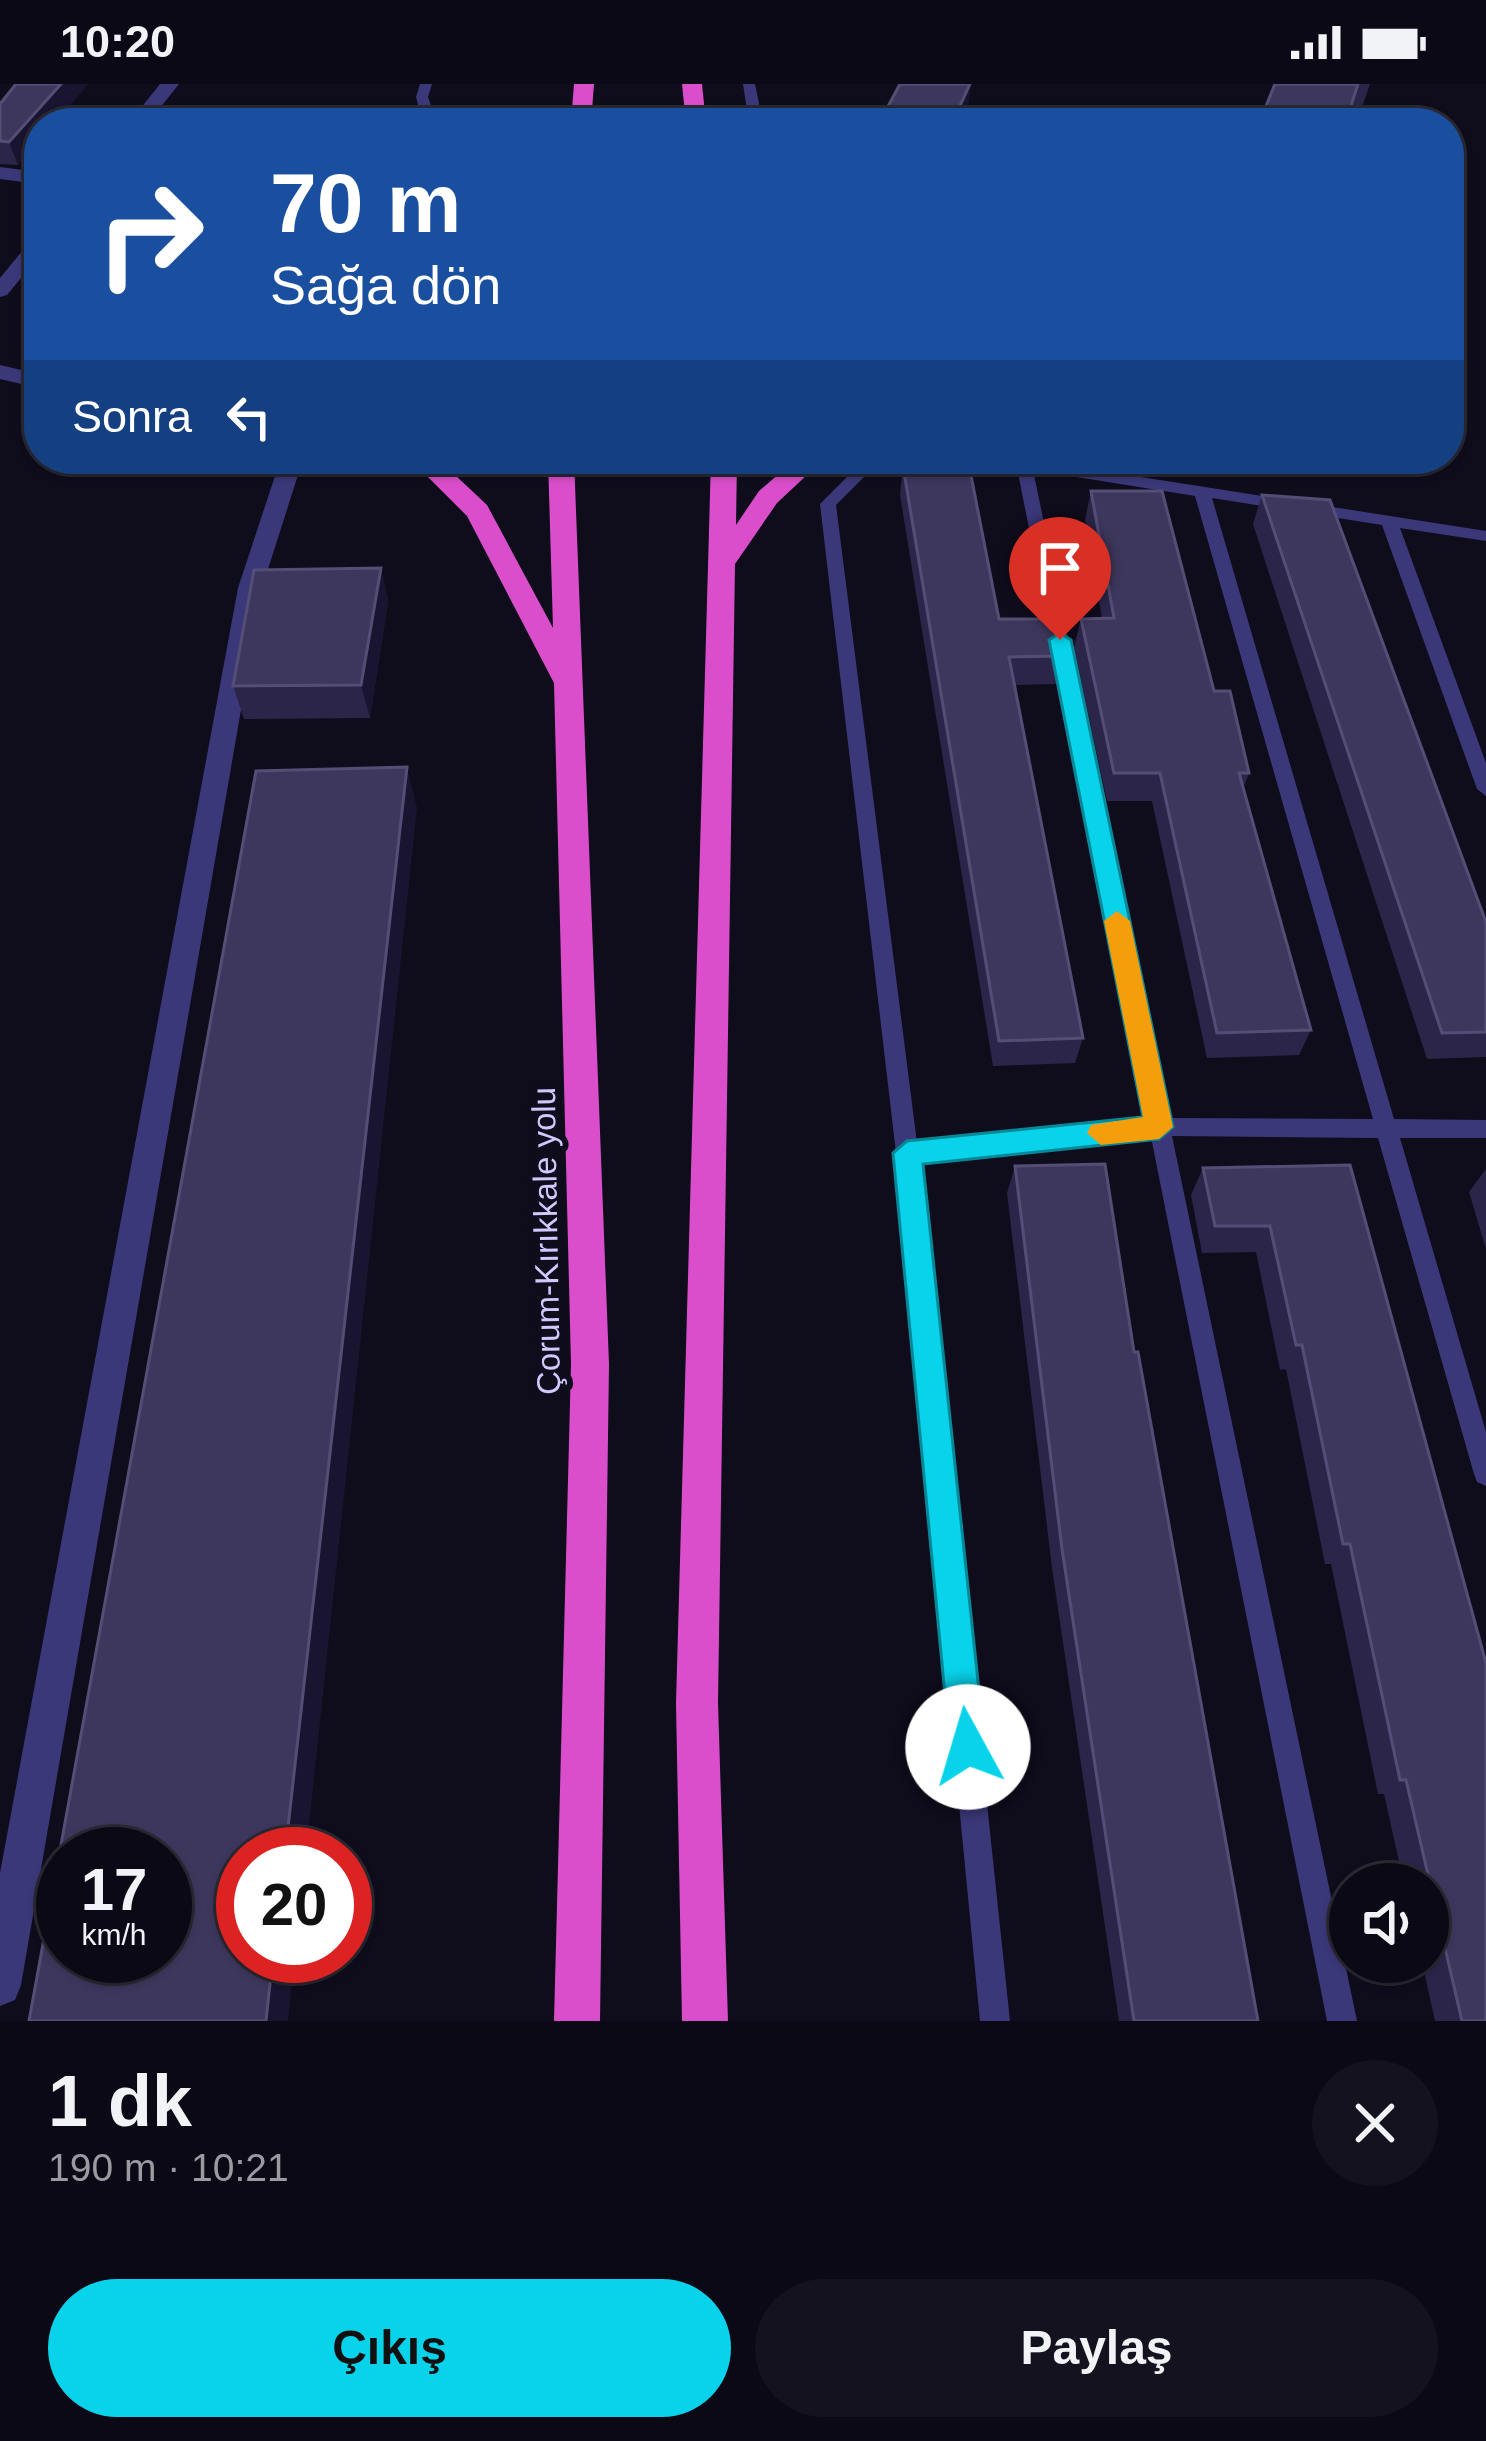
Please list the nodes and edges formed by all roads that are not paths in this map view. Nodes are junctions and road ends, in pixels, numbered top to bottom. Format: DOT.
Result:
graph roads {
  1 [pos="170,84"];
  2 [pos="150,108"];
  3 [pos="24,261"];
  4 [pos="0,291"];
  5 [pos="286,474"];
  6 [pos="438,474"];
  7 [pos="561,474"];
  8 [pos="724,474"];
  9 [pos="794,474"];
  10 [pos="859,474"];
  11 [pos="1026,474"];
  12 [pos="1088,474"];
  13 [pos="1202,492"];
  14 [pos="1389,521"];
  15 [pos="1486,536"];
  16 [pos="722,563"];
  17 [pos="568,684"];
  18 [pos="1486,788"];
  19 [pos="1159,1127"];
  20 [pos="1486,1129"];
  21 [pos="1387,1132"];
  22 [pos="907,1153"];
  23 [pos="1486,1474"];
  24 [pos="0,1984"];
  25 [pos="577,2021"];
  26 [pos="705,2021"];
  27 [pos="995,2021"];
  28 [pos="1342,2021"];
  1 -- 2 [label="street"];
  3 -- 4 [label="street"];
  5 -- 24 [label="street"];
  6 -- 17 [label="highway"];
  7 -- 17 [label="highway, Çorum-Kırıkkale yolu"];
  8 -- 16 [label="highway"];
  9 -- 16 [label="highway"];
  10 -- 22 [label="lane"];
  11 -- 19 [label="lane"];
  12 -- 13 [label="lane"];
  13 -- 14 [label="lane"];
  13 -- 21 [label="lane"];
  14 -- 15 [label="lane"];
  14 -- 18 [label="lane"];
  16 -- 26 [label="highway"];
  17 -- 25 [label="highway, Çorum-Kırıkkale yolu"];
  19 -- 21 [label="lane"];
  19 -- 22 [label="lane"];
  19 -- 28 [label="lane"];
  20 -- 21 [label="lane"];
  21 -- 23 [label="lane"];
  22 -- 27 [label="lane"];
}
